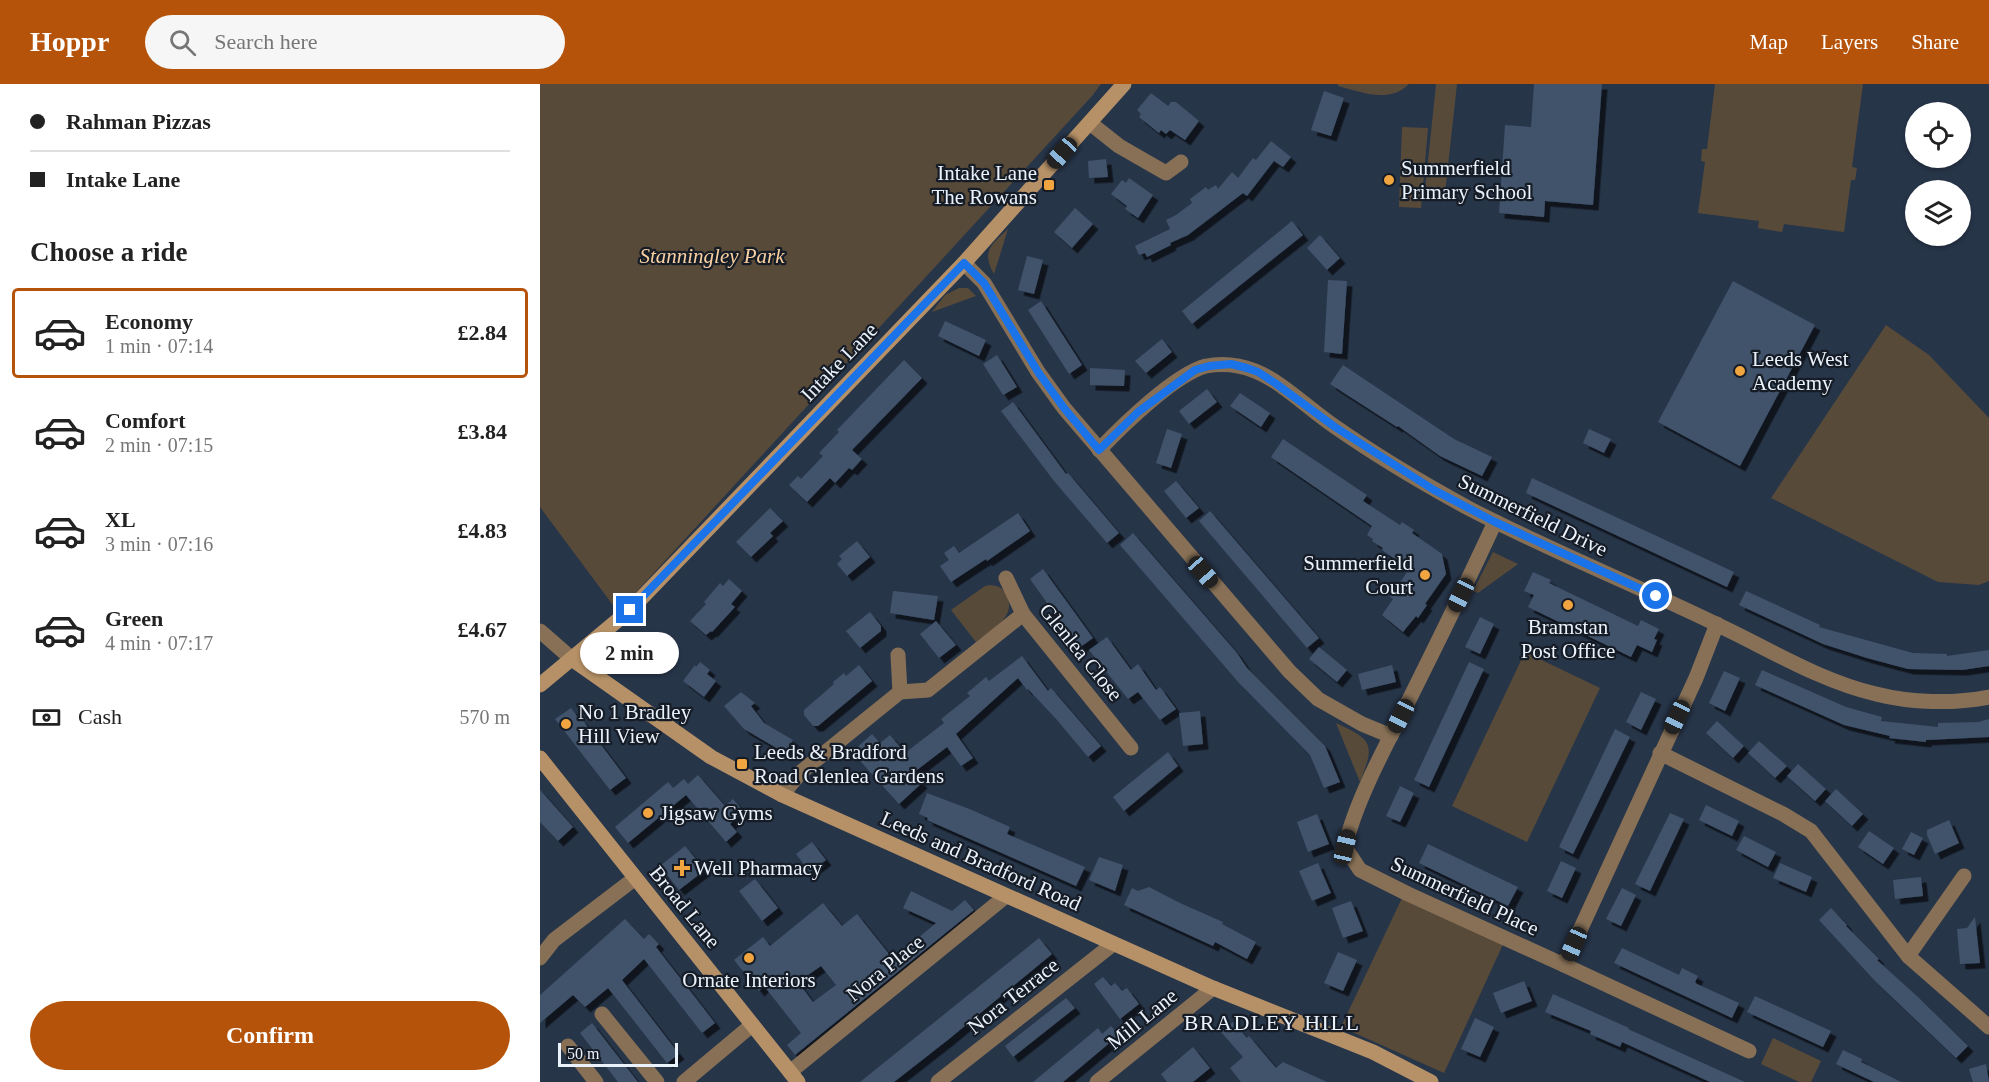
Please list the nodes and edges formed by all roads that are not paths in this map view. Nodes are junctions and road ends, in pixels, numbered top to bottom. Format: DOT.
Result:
graph roads {
  1 [pos="1124,84"];
  2 [pos="1090,123"];
  3 [pos="1181,162"];
  4 [pos="964,263"];
  5 [pos="1099,450"];
  6 [pos="1495,522"];
  7 [pos="1006,578"];
  8 [pos="1023,614"];
  9 [pos="1717,624"];
  10 [pos="540,631"];
  11 [pos="898,655"];
  12 [pos="572,659"];
  13 [pos="540,685"];
  14 [pos="900,692"];
  15 [pos="1989,697"];
  16 [pos="1391,736"];
  17 [pos="1131,748"];
  18 [pos="1660,753"];
  19 [pos="540,758"];
  20 [pos="782,795"];
  21 [pos="1964,876"];
  22 [pos="634,879"];
  23 [pos="1006,896"];
  24 [pos="1113,944"];
  25 [pos="1908,956"];
  26 [pos="540,958"];
  27 [pos="1564,965"];
  28 [pos="1213,988"];
  29 [pos="602,1014"];
  30 [pos="752,1025"];
  31 [pos="1989,1027"];
  32 [pos="567,1046"];
  33 [pos="1749,1051"];
  34 [pos="794,1077"];
  35 [pos="596,1082"];
  36 [pos="657,1082"];
  37 [pos="684,1082"];
  38 [pos="938,1082"];
  39 [pos="1097,1082"];
  40 [pos="1431,1082"];
  1 -- 2 [label="street, Intake Lane"];
  2 -- 3 [label="street"];
  2 -- 4 [label="street, Intake Lane"];
  4 -- 5 [label="street"];
  4 -- 12 [label="street, Intake Lane"];
  5 -- 6 [label="street, Summerfield Drive"];
  5 -- 16 [label="street"];
  6 -- 9 [label="street, Summerfield Drive"];
  6 -- 16 [label="street, Summerfield Place"];
  7 -- 8 [label="street, Glenlea Close"];
  8 -- 14 [label="street"];
  8 -- 17 [label="street, Glenlea Close"];
  9 -- 15 [label="street, Summerfield Drive"];
  9 -- 18 [label="street"];
  10 -- 12 [label="street, Leeds and Bradford Road"];
  11 -- 14 [label="street"];
  12 -- 13 [label="street, Intake Lane"];
  12 -- 20 [label="street, Leeds and Bradford Road"];
  14 -- 20 [label="street"];
  16 -- 27 [label="street, Summerfield Place"];
  18 -- 25 [label="street"];
  18 -- 27 [label="street"];
  19 -- 22 [label="street, Broad Lane"];
  20 -- 23 [label="street, Leeds and Bradford Road"];
  21 -- 25 [label="street"];
  22 -- 26 [label="street"];
  22 -- 30 [label="street, Broad Lane"];
  23 -- 24 [label="street, Leeds and Bradford Road"];
  23 -- 34 [label="street, Nora Place"];
  24 -- 28 [label="street, Leeds and Bradford Road"];
  24 -- 38 [label="street, Nora Terrace"];
  25 -- 31 [label="street"];
  27 -- 33 [label="street"];
  28 -- 39 [label="street, Mill Lane"];
  28 -- 40 [label="street, Leeds and Bradford Road"];
  29 -- 36 [label="street"];
  30 -- 34 [label="street, Broad Lane"];
  30 -- 37 [label="street"];
  32 -- 35 [label="street"];
}
